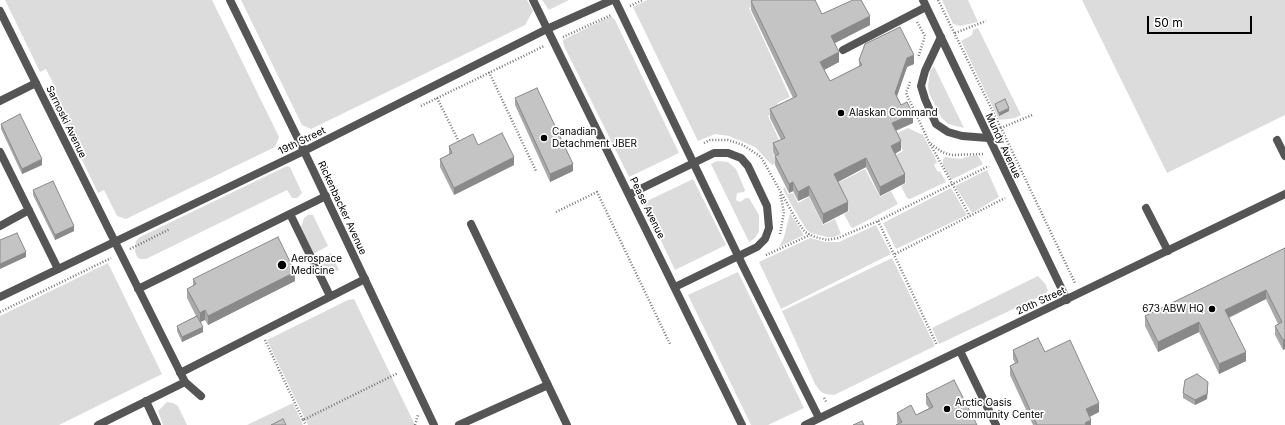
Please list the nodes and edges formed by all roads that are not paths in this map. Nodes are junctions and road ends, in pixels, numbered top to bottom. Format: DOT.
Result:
graph roads {
  1 [pos="230,0"];
  2 [pos="533,0"];
  3 [pos="613,0"];
  4 [pos="925,3"];
  5 [pos="0,11"];
  6 [pos="547,29"];
  7 [pos="941,37"];
  8 [pos="843,50"];
  9 [pos="36,83"];
  10 [pos="0,101"];
  11 [pos="988,138"];
  12 [pos="1277,140"];
  13 [pos="304,151"];
  14 [pos="0,152"];
  15 [pos="1285,156"];
  16 [pos="693,163"];
  17 [pos="630,194"];
  18 [pos="1285,194"];
  19 [pos="326,196"];
  20 [pos="1146,208"];
  21 [pos="29,210"];
  22 [pos="290,214"];
  23 [pos="472,224"];
  24 [pos="0,226"];
  25 [pos="115,242"];
  26 [pos="1168,251"];
  27 [pos="738,255"];
  28 [pos="58,270"];
  29 [pos="364,279"];
  30 [pos="675,287"];
  31 [pos="138,289"];
  32 [pos="330,296"];
  33 [pos="0,297"];
  34 [pos="1067,300"];
  35 [pos="960,351"];
  36 [pos="180,373"];
  37 [pos="185,382"];
  38 [pos="548,385"];
  39 [pos="201,396"];
  40 [pos="146,401"];
  41 [pos="819,418"];
  42 [pos="98,425"];
  43 [pos="157,425"];
  44 [pos="434,425"];
  45 [pos="459,425"];
  46 [pos="567,425"];
  47 [pos="742,425"];
  48 [pos="805,425"];
  49 [pos="996,425"];
  1 -- 13 [label="street, Rickenbacker Avenue"];
  2 -- 6 [label="street, Pease Avenue"];
  3 -- 6 [label="street, 19th Street"];
  3 -- 16 [label="street"];
  4 -- 7 [label="street, Mundy Avenue"];
  4 -- 8 [label="street"];
  5 -- 9 [label="street, Sarnoski Avenue"];
  6 -- 13 [label="street, 19th Street"];
  6 -- 17 [label="street, Pease Avenue"];
  7 -- 11 [label="street, Mundy Avenue"];
  7 -- 11 [label="street"];
  9 -- 10 [label="street"];
  9 -- 25 [label="street, Sarnoski Avenue"];
  11 -- 34 [label="street, Mundy Avenue"];
  12 -- 15 [label="street"];
  13 -- 19 [label="street, Rickenbacker Avenue"];
  13 -- 25 [label="street, 19th Street"];
  14 -- 21 [label="street"];
  16 -- 17 [label="street"];
  16 -- 27 [label="street"];
  16 -- 27 [label="street"];
  17 -- 30 [label="street, Pease Avenue"];
  18 -- 26 [label="street, 20th Street"];
  19 -- 22 [label="street"];
  19 -- 29 [label="street, Rickenbacker Avenue"];
  20 -- 26 [label="street"];
  21 -- 24 [label="street"];
  21 -- 28 [label="street"];
  22 -- 31 [label="street"];
  22 -- 32 [label="street"];
  23 -- 38 [label="street"];
  25 -- 28 [label="street, 19th Street"];
  25 -- 31 [label="street, Sarnoski Avenue"];
  26 -- 34 [label="street, 20th Street"];
  27 -- 30 [label="street"];
  27 -- 41 [label="street"];
  28 -- 33 [label="street, 19th Street"];
  29 -- 32 [label="street"];
  29 -- 44 [label="street, Rickenbacker Avenue"];
  30 -- 47 [label="street, Pease Avenue"];
  31 -- 36 [label="street, Sarnoski Avenue"];
  32 -- 36 [label="street"];
  34 -- 35 [label="street, 20th Street"];
  35 -- 41 [label="street, 20th Street"];
  35 -- 49 [label="street"];
  36 -- 37 [label="street, Sarnoski Avenue"];
  37 -- 39 [label="street, Sarnoski Avenue"];
  37 -- 40 [label="street"];
  38 -- 45 [label="street"];
  38 -- 46 [label="street"];
  40 -- 42 [label="street"];
  40 -- 43 [label="street"];
  41 -- 48 [label="street, 20th Street"];
}
